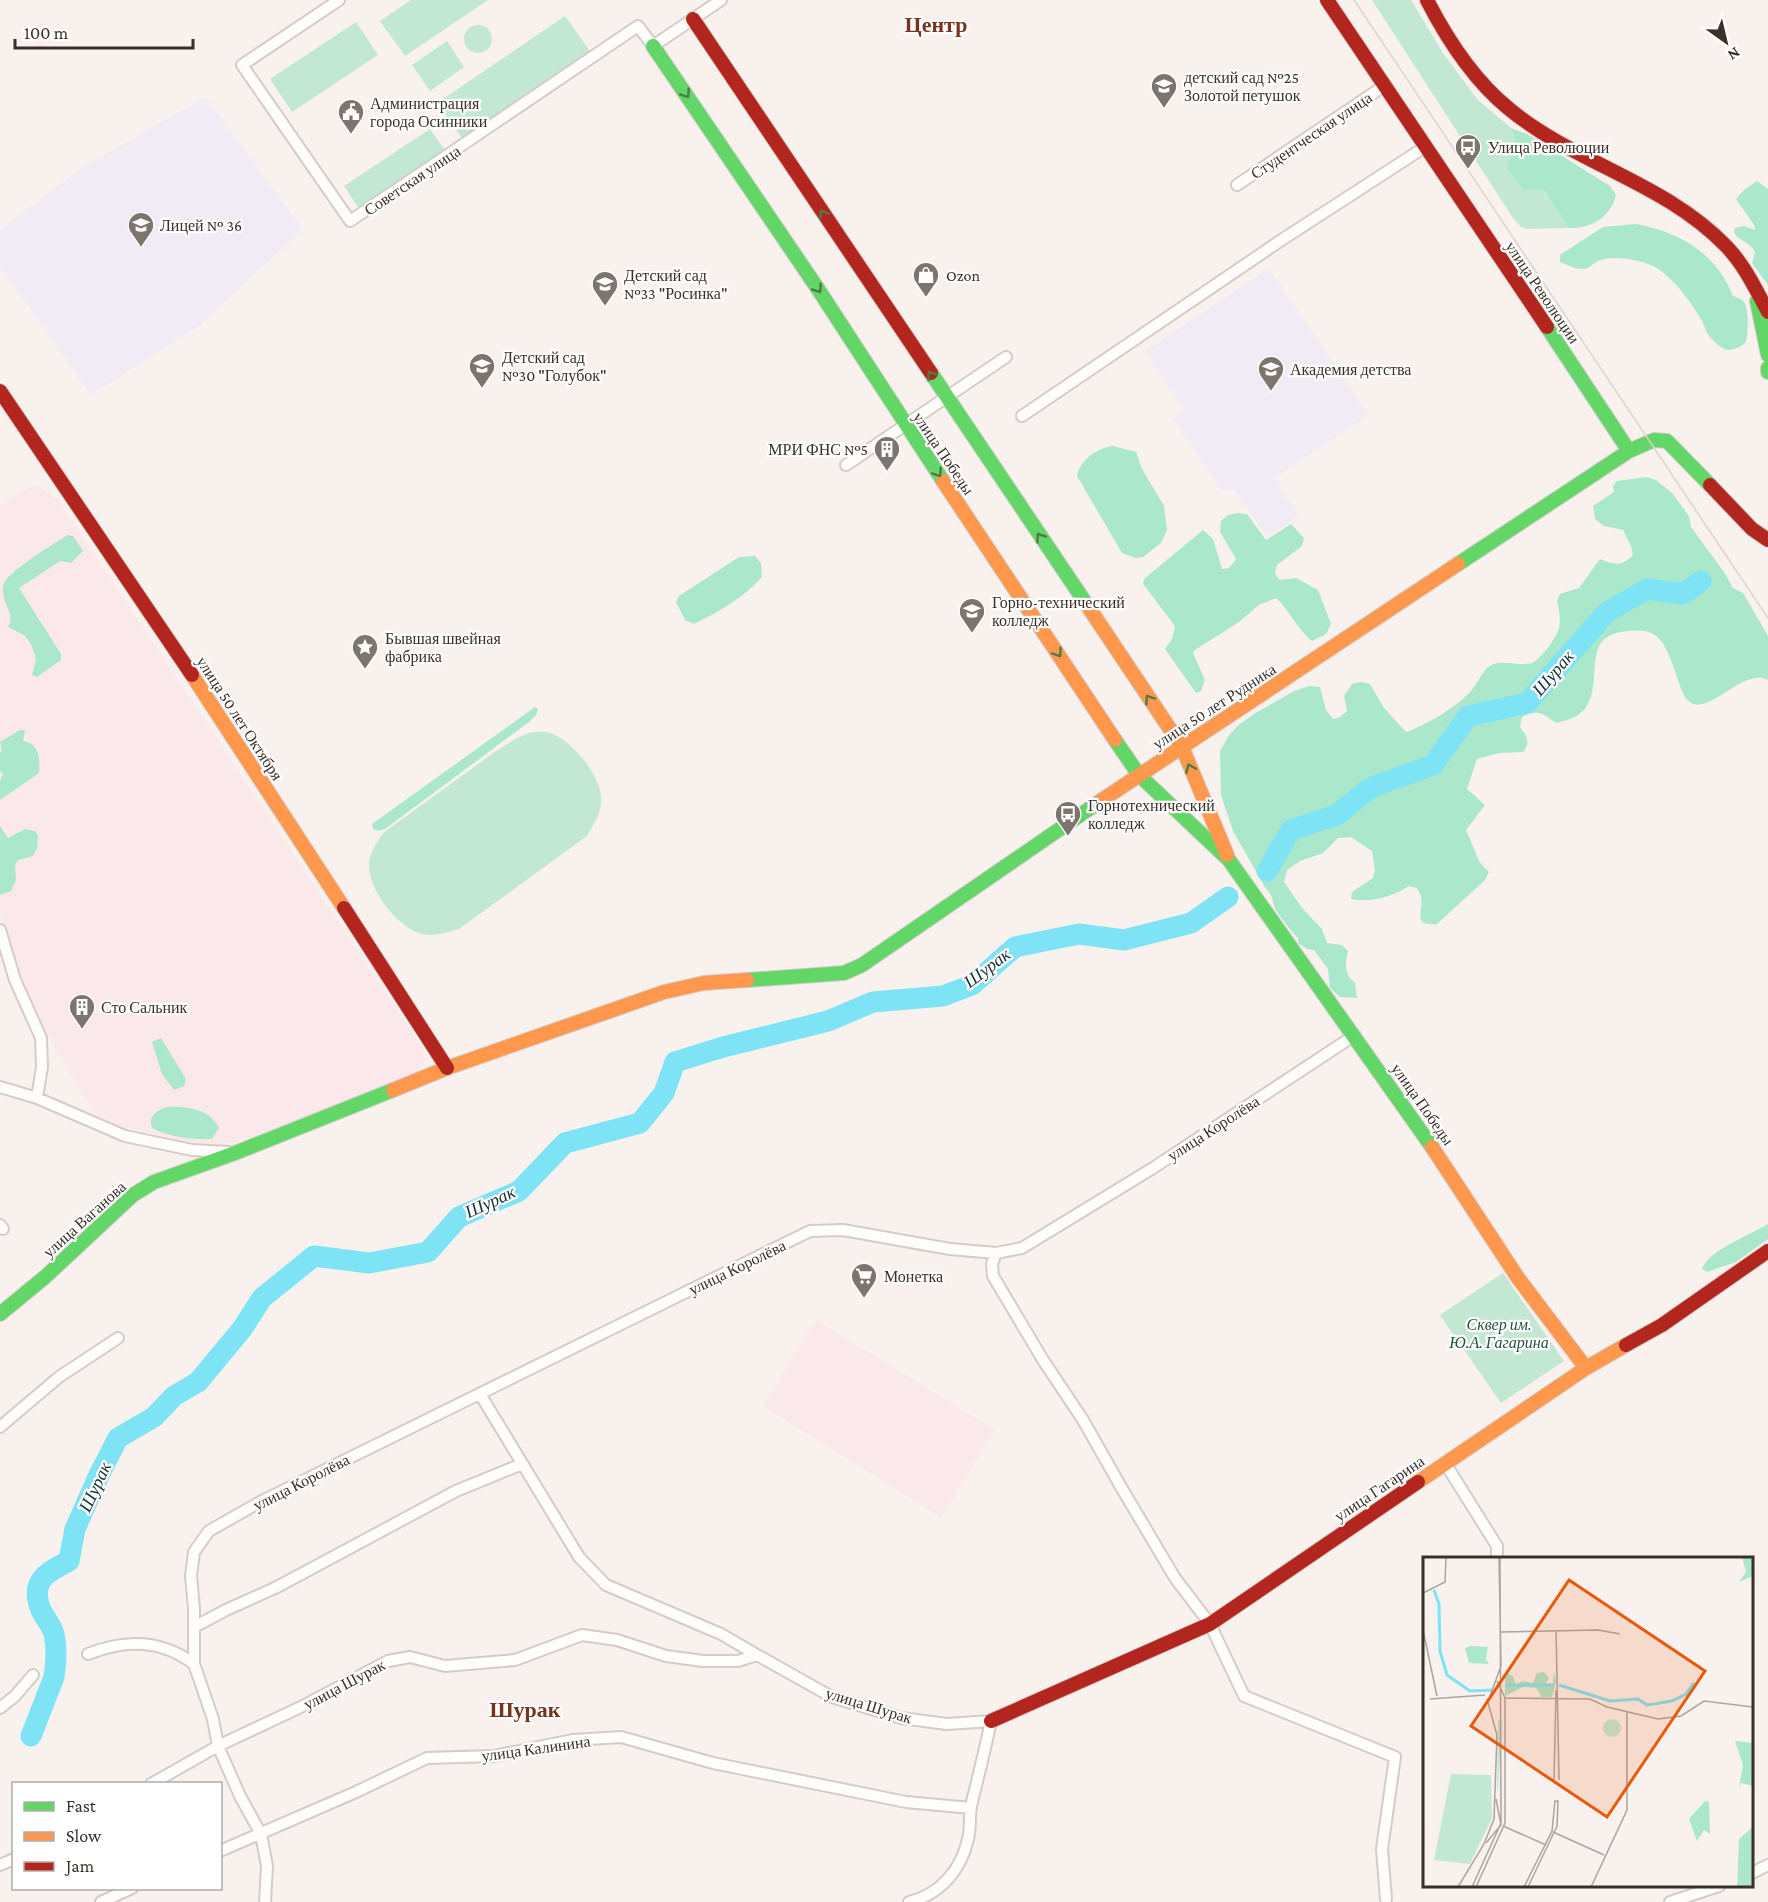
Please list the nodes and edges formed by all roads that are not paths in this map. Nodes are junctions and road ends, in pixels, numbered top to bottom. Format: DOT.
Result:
graph roads {
  1 [pos="339,0"];
  2 [pos="721,0"];
  3 [pos="1327,0"];
  4 [pos="1427,0"];
  5 [pos="693,20"];
  6 [pos="653,46"];
  7 [pos="1384,86"];
  8 [pos="1425,147"];
  9 [pos="1237,185"];
  10 [pos="1755,290"];
  11 [pos="1768,312"];
  12 [pos="1768,355"];
  13 [pos="1006,357"];
  14 [pos="1768,368"];
  15 [pos="1768,372"];
  16 [pos="0,391"];
  17 [pos="946,397"];
  18 [pos="1023,416"];
  19 [pos="906,425"];
  20 [pos="1629,451"];
  21 [pos="846,465"];
  22 [pos="1768,540"];
  23 [pos="1182,747"];
  24 [pos="1139,775"];
  25 [pos="1229,860"];
  26 [pos="0,930"];
  27 [pos="1355,1035"];
  28 [pos="447,1068"];
  29 [pos="0,1087"];
  30 [pos="37,1098"];
  31 [pos="235,1153"];
  32 [pos="1768,1251"];
  33 [pos="996,1253"];
  34 [pos="0,1314"];
  35 [pos="118,1338"];
  36 [pos="1586,1368"];
  37 [pos="480,1394"];
  38 [pos="0,1426"];
  39 [pos="1446,1463"];
  40 [pos="522,1464"];
  41 [pos="1497,1557"];
  42 [pos="1210,1624"];
  43 [pos="194,1627"];
  44 [pos="88,1654"];
  45 [pos="757,1655"];
  46 [pos="195,1664"];
  47 [pos="33,1675"];
  48 [pos="0,1708"];
  49 [pos="991,1721"];
  50 [pos="218,1746"];
  51 [pos="155,1782"];
  52 [pos="971,1808"];
  53 [pos="261,1834"];
  54 [pos="222,1850"];
  55 [pos="1768,1865"];
  56 [pos="1753,1872"];
  57 [pos="1716,1887"];
  58 [pos="128,1890"];
  59 [pos="1387,1901"];
  60 [pos="101,1902"];
  61 [pos="265,1902"];
  62 [pos="909,1902"];
  63 [pos="1670,1902"];
  1 -- 6 [label="street, Советская улица"];
  2 -- 5 [label="street"];
  3 -- 7 [label="street, улица Революции"];
  4 -- 10 [label="street"];
  5 -- 6 [label="street"];
  17 -- 5 [label="street, улица Победы, one-way"];
  6 -- 19 [label="street, улица Победы, one-way"];
  7 -- 8 [label="street, улица Революции"];
  7 -- 9 [label="street, Студентческая улица"];
  8 -- 18 [label="street"];
  8 -- 20 [label="street, улица Революции"];
  10 -- 11 [label="street"];
  10 -- 12 [label="street"];
  13 -- 17 [label="street"];
  14 -- 15 [label="street"];
  16 -- 28 [label="street, улица 50 лет Октября"];
  17 -- 19 [label="street"];
  23 -- 17 [label="street, улица Победы, one-way"];
  19 -- 21 [label="street"];
  19 -- 24 [label="street, улица Победы, one-way"];
  20 -- 22 [label="street"];
  20 -- 23 [label="street, улица 50 лет Рудника"];
  23 -- 24 [label="street, улица 50 лет Рудника"];
  25 -- 23 [label="street, улица Победы, one-way"];
  24 -- 25 [label="street, улица Победы"];
  24 -- 28 [label="street, улица 50 лет Рудника"];
  25 -- 27 [label="street, улица Победы"];
  26 -- 30 [label="street"];
  27 -- 33 [label="street, улица Королёва"];
  27 -- 36 [label="street, улица Победы"];
  28 -- 31 [label="street, улица Ваганова"];
  29 -- 30 [label="street"];
  30 -- 31 [label="street"];
  31 -- 34 [label="street, улица Ваганова"];
  32 -- 36 [label="street, улица Гагарина"];
  33 -- 37 [label="street, улица Королёва"];
  33 -- 42 [label="street"];
  35 -- 38 [label="street"];
  36 -- 39 [label="street, улица Гагарина"];
  37 -- 40 [label="street, улица Шурак"];
  37 -- 43 [label="street, улица Королёва"];
  39 -- 41 [label="street"];
  39 -- 42 [label="street, улица Гагарина"];
  40 -- 43 [label="street"];
  40 -- 45 [label="street, улица Шурак"];
  42 -- 49 [label="street, улица Гагарина"];
  42 -- 59 [label="street"];
  43 -- 46 [label="street, улица Королёва"];
  44 -- 46 [label="street"];
  45 -- 49 [label="street, улица Шурак"];
  45 -- 50 [label="street, улица Шурак"];
  46 -- 50 [label="street"];
  47 -- 48 [label="street"];
  49 -- 52 [label="street"];
  50 -- 51 [label="street, улица Шурак"];
  50 -- 53 [label="street"];
  52 -- 53 [label="street, улица Калинина"];
  52 -- 62 [label="street"];
  53 -- 54 [label="street, улица Калинина"];
  53 -- 61 [label="street"];
  55 -- 56 [label="street"];
  57 -- 63 [label="street"];
  58 -- 60 [label="street"];
}
